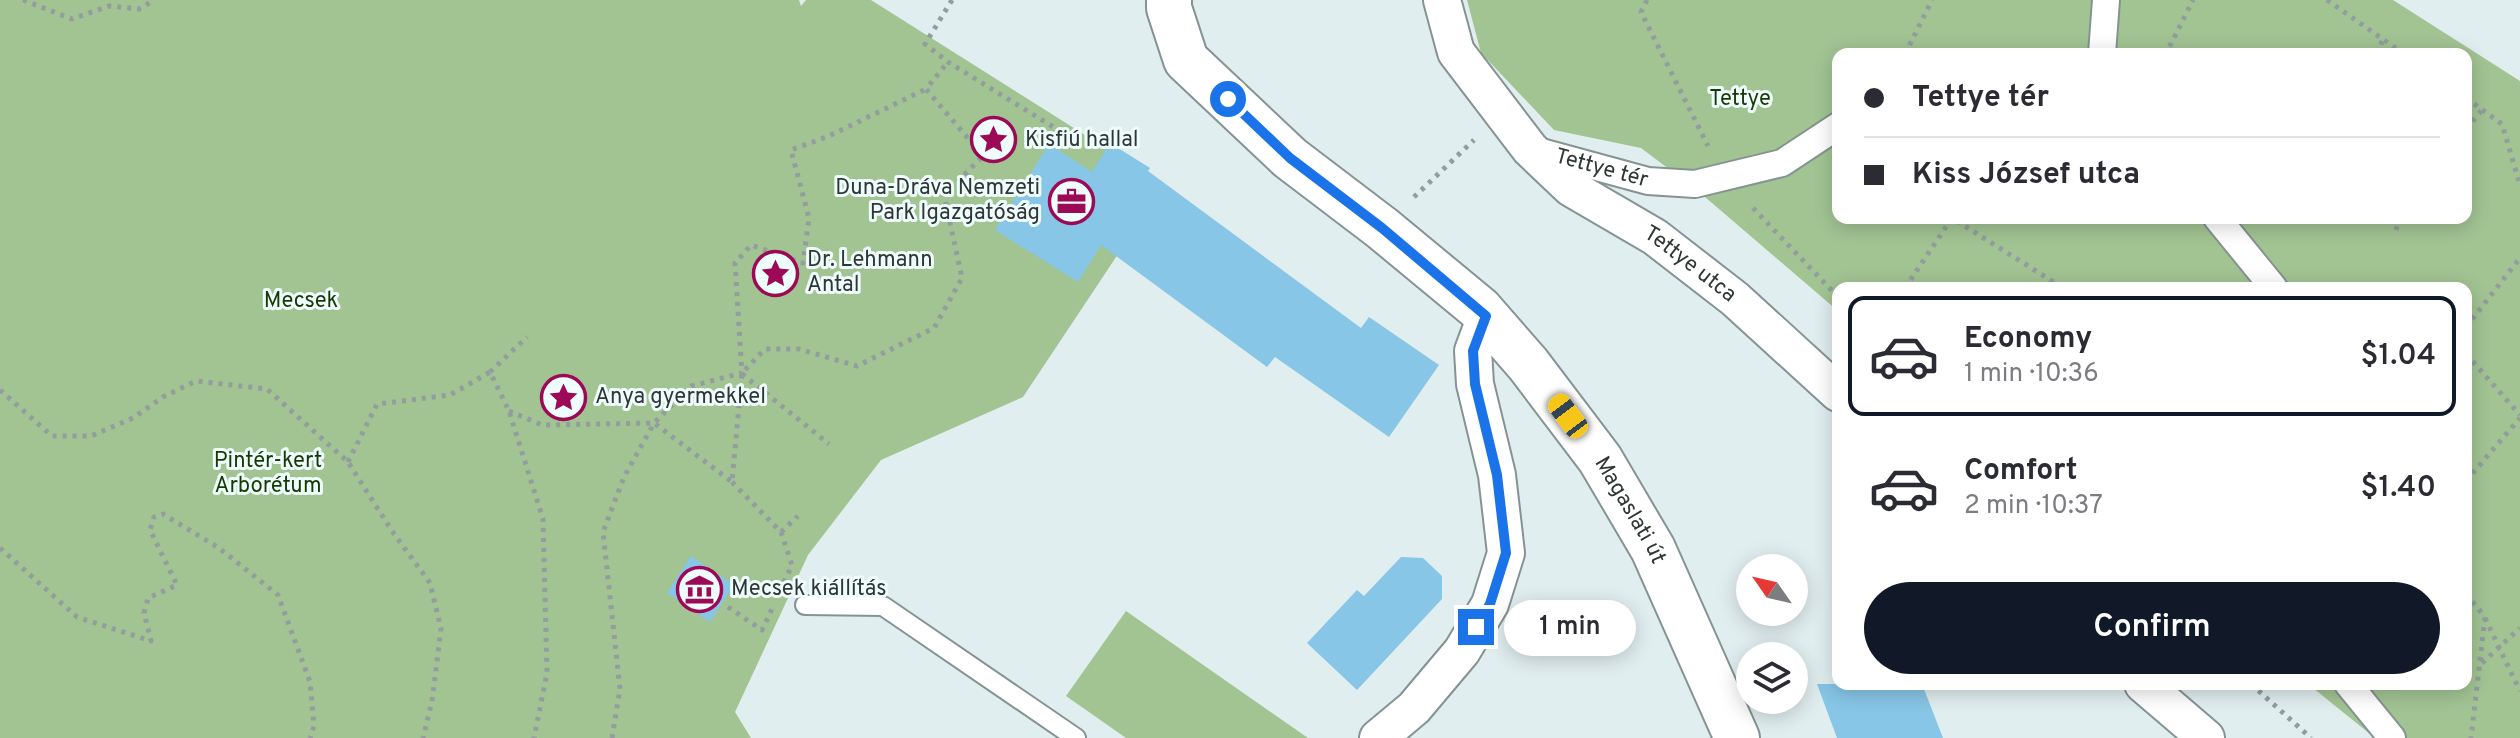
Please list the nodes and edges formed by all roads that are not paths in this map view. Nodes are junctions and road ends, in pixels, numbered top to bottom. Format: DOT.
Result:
graph roads {
  1 [pos="1169,0"];
  2 [pos="1442,0"];
  3 [pos="2106,0"];
  4 [pos="2102,48"];
  5 [pos="1832,130"];
  6 [pos="1530,149"];
  7 [pos="2222,224"];
  8 [pos="2269,282"];
  9 [pos="1486,316"];
  10 [pos="1832,388"];
  11 [pos="805,605"];
  12 [pos="2150,690"];
  13 [pos="2353,690"];
  14 [pos="1076,738"];
  15 [pos="1378,738"];
  16 [pos="1737,738"];
  17 [pos="2206,738"];
  18 [pos="2392,738"];
  1 -- 9 [label="street, Magaslati út"];
  2 -- 6 [label="street, Tettye tér"];
  3 -- 4 [label="street"];
  5 -- 6 [label="street, Tettye tér"];
  6 -- 10 [label="street, Tettye utca"];
  7 -- 8 [label="street"];
  9 -- 15 [label="street"];
  9 -- 16 [label="street, Magaslati út"];
  11 -- 14 [label="lane"];
  12 -- 17 [label="street"];
  13 -- 18 [label="street"];
}
